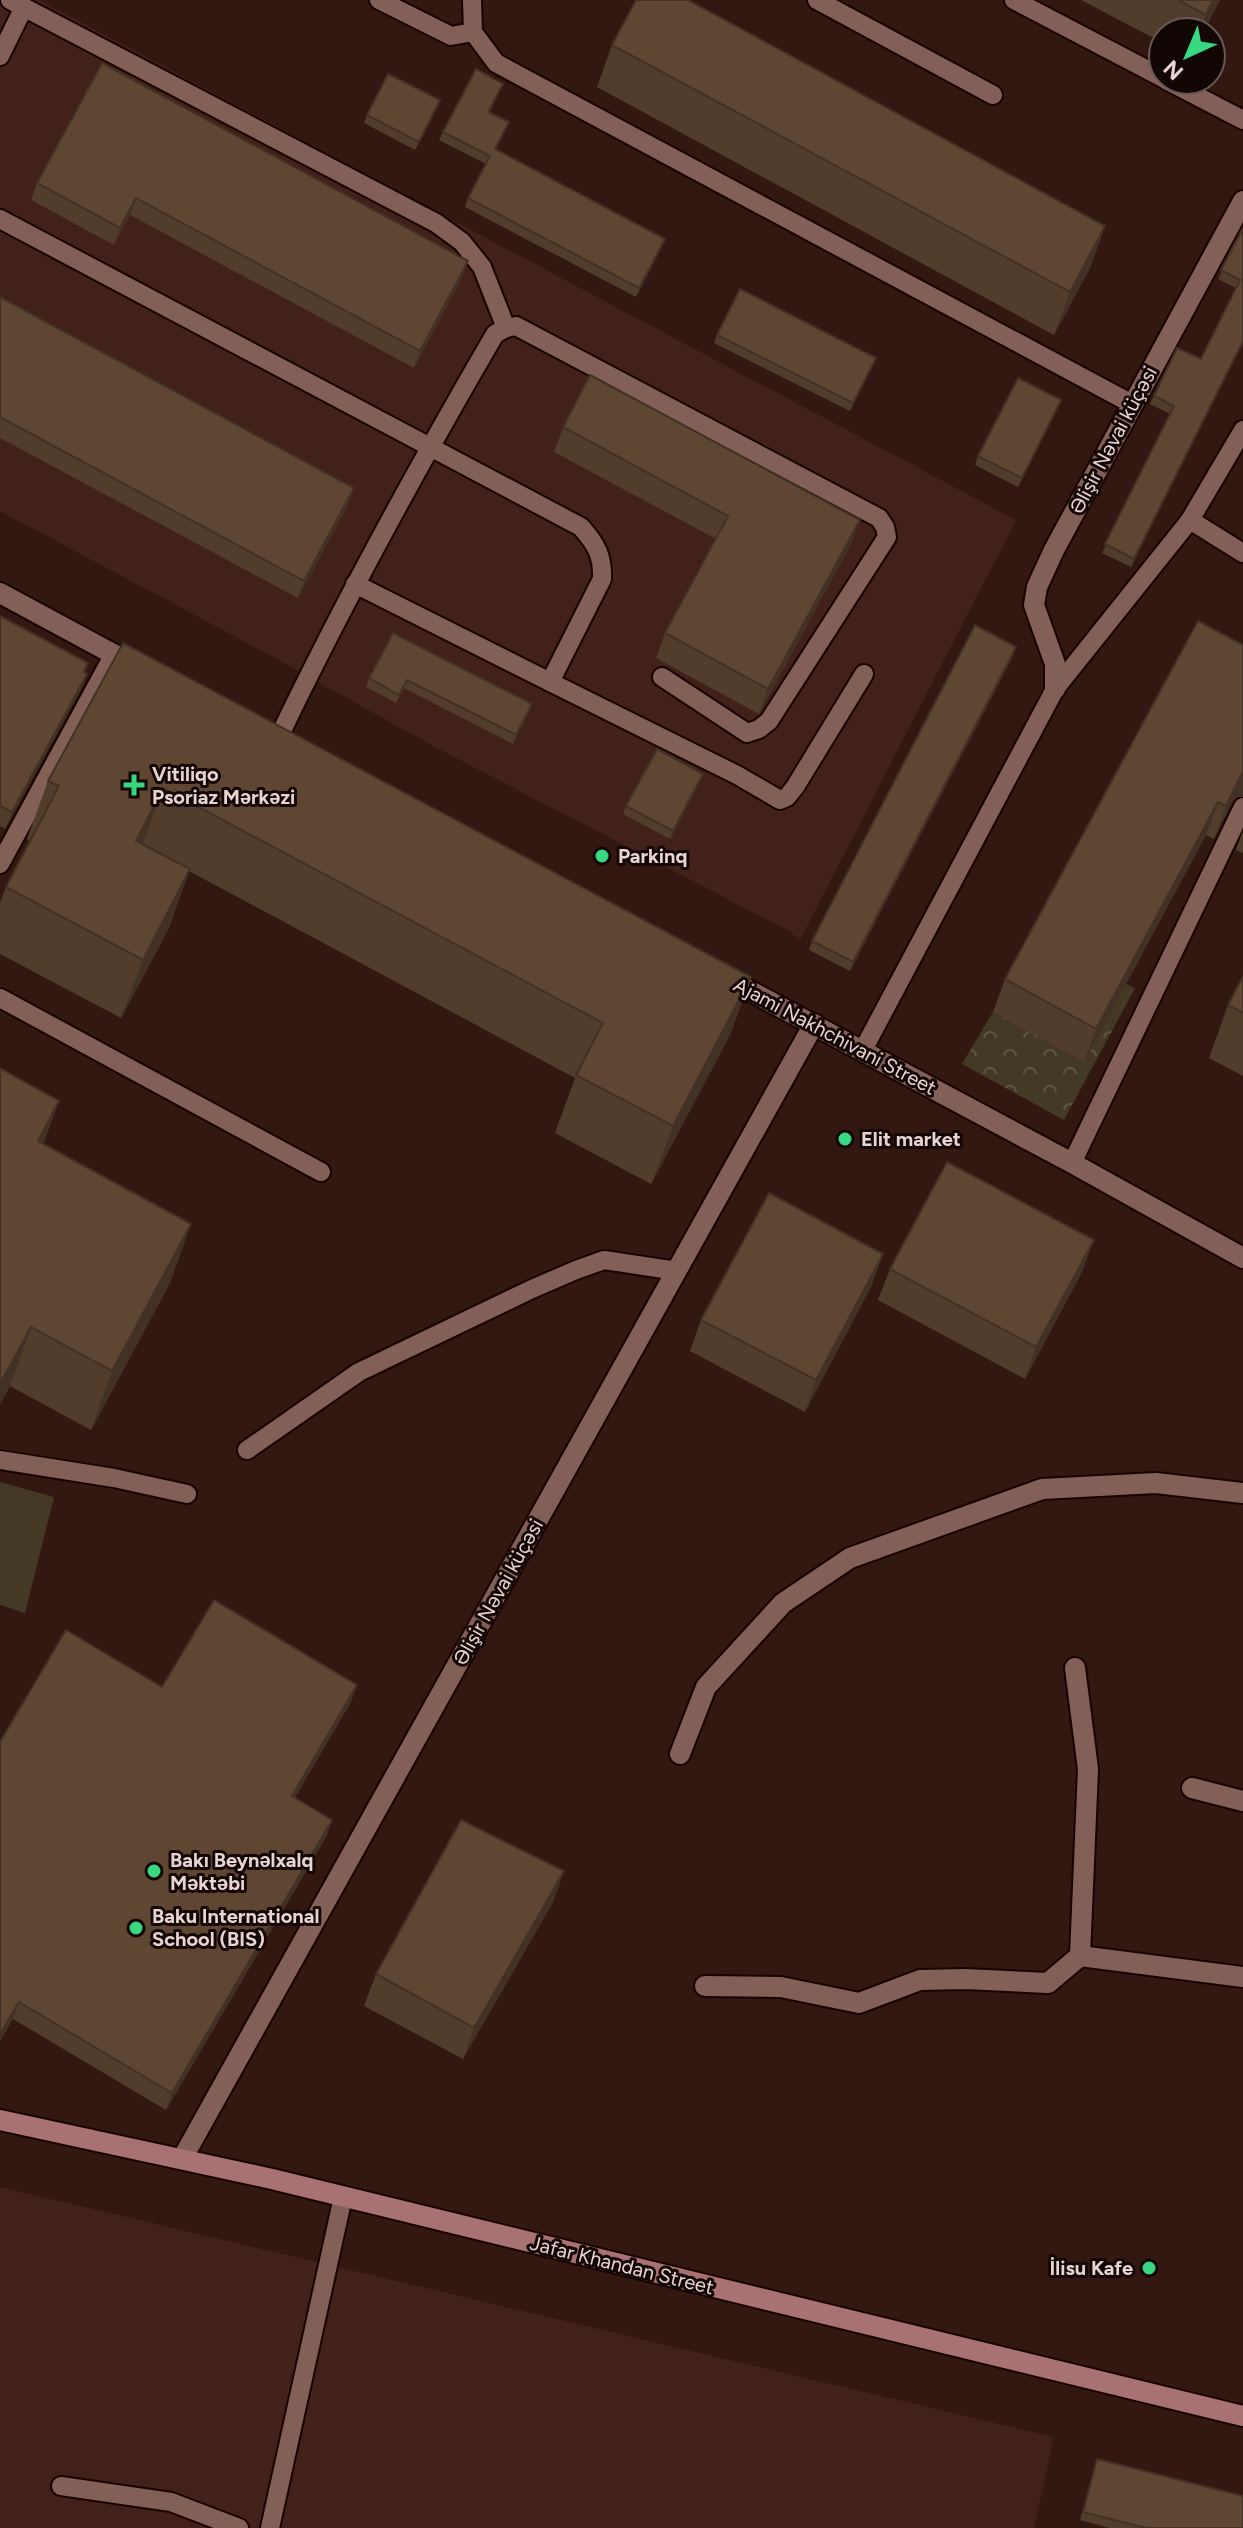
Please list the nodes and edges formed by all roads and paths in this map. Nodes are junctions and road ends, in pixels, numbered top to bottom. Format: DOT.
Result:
graph roads {
  1 [pos="379,0"];
  2 [pos="472,0"];
  3 [pos="817,0"];
  4 [pos="1014,0"];
  5 [pos="17,4"];
  6 [pos="473,32"];
  7 [pos="0,56"];
  8 [pos="1147,70"];
  9 [pos="993,95"];
  10 [pos="1197,96"];
  11 [pos="1243,120"];
  12 [pos="1243,201"];
  13 [pos="0,219"];
  14 [pos="506,328"];
  15 [pos="1132,404"];
  16 [pos="1243,430"];
  17 [pos="430,446"];
  18 [pos="1190,520"];
  19 [pos="1243,553"];
  20 [pos="355,584"];
  21 [pos="0,593"];
  22 [pos="114,654"];
  23 [pos="864,674"];
  24 [pos="154,676"];
  25 [pos="662,677"];
  26 [pos="550,682"];
  27 [pos="1055,689"];
  28 [pos="276,743"];
  29 [pos="1243,807"];
  30 [pos="0,864"];
  31 [pos="701,965"];
  32 [pos="0,998"];
  33 [pos="814,1024"];
  34 [pos="863,1050"];
  35 [pos="1072,1163"];
  36 [pos="321,1172"];
  37 [pos="1243,1258"];
  38 [pos="677,1271"];
  39 [pos="247,1450"];
  40 [pos="0,1460"];
  41 [pos="1243,1493"];
  42 [pos="187,1494"];
  43 [pos="1075,1668"];
  44 [pos="680,1754"];
  45 [pos="1192,1788"];
  46 [pos="1243,1801"];
  47 [pos="1080,1956"];
  48 [pos="1243,1977"];
  49 [pos="705,1986"];
  50 [pos="0,2120"];
  51 [pos="182,2159"];
  52 [pos="343,2197"];
  53 [pos="1243,2416"];
  54 [pos="61,2486"];
  55 [pos="239,2528"];
  56 [pos="270,2528"];
  1 -- 6 [label="lane"];
  2 -- 6 [label="lane"];
  3 -- 9 [label="lane"];
  4 -- 8 [label="lane"];
  5 -- 7 [label="lane"];
  5 -- 14 [label="lane"];
  6 -- 15 [label="lane"];
  10 -- 11 [label="lane"];
  12 -- 15 [label="street, Əlişir Nəvai küçəsi"];
  13 -- 17 [label="lane"];
  14 -- 17 [label="lane"];
  14 -- 25 [label="lane"];
  15 -- 27 [label="street, Əlişir Nəvai küçəsi"];
  16 -- 18 [label="lane"];
  17 -- 20 [label="lane"];
  17 -- 26 [label="lane"];
  18 -- 19 [label="lane"];
  18 -- 27 [label="lane"];
  20 -- 26 [label="lane"];
  20 -- 28 [label="lane"];
  21 -- 22 [label="street"];
  22 -- 24 [label="street"];
  22 -- 30 [label="lane"];
  23 -- 26 [label="lane"];
  27 -- 34 [label="lane"];
  29 -- 35 [label="lane"];
  31 -- 33 [label="street, Ajami Nakhchivani Street"];
  32 -- 36 [label="lane"];
  33 -- 34 [label="street, Ajami Nakhchivani Street"];
  33 -- 38 [label="street, Əlişir Nəvai küçəsi"];
  34 -- 35 [label="street, Ajami Nakhchivani Street"];
  35 -- 37 [label="street, Ajami Nakhchivani Street"];
  38 -- 39 [label="lane"];
  38 -- 51 [label="street, Əlişir Nəvai küçəsi"];
  40 -- 42 [label="lane"];
  41 -- 44 [label="street"];
  43 -- 47 [label="street"];
  45 -- 46 [label="street"];
  47 -- 48 [label="street"];
  47 -- 49 [label="street"];
  50 -- 51 [label="main road, Jafar Khandan Street"];
  51 -- 52 [label="main road, Jafar Khandan Street"];
  52 -- 53 [label="main road, Jafar Khandan Street"];
  52 -- 56 [label="lane"];
  54 -- 55 [label="lane"];
}
